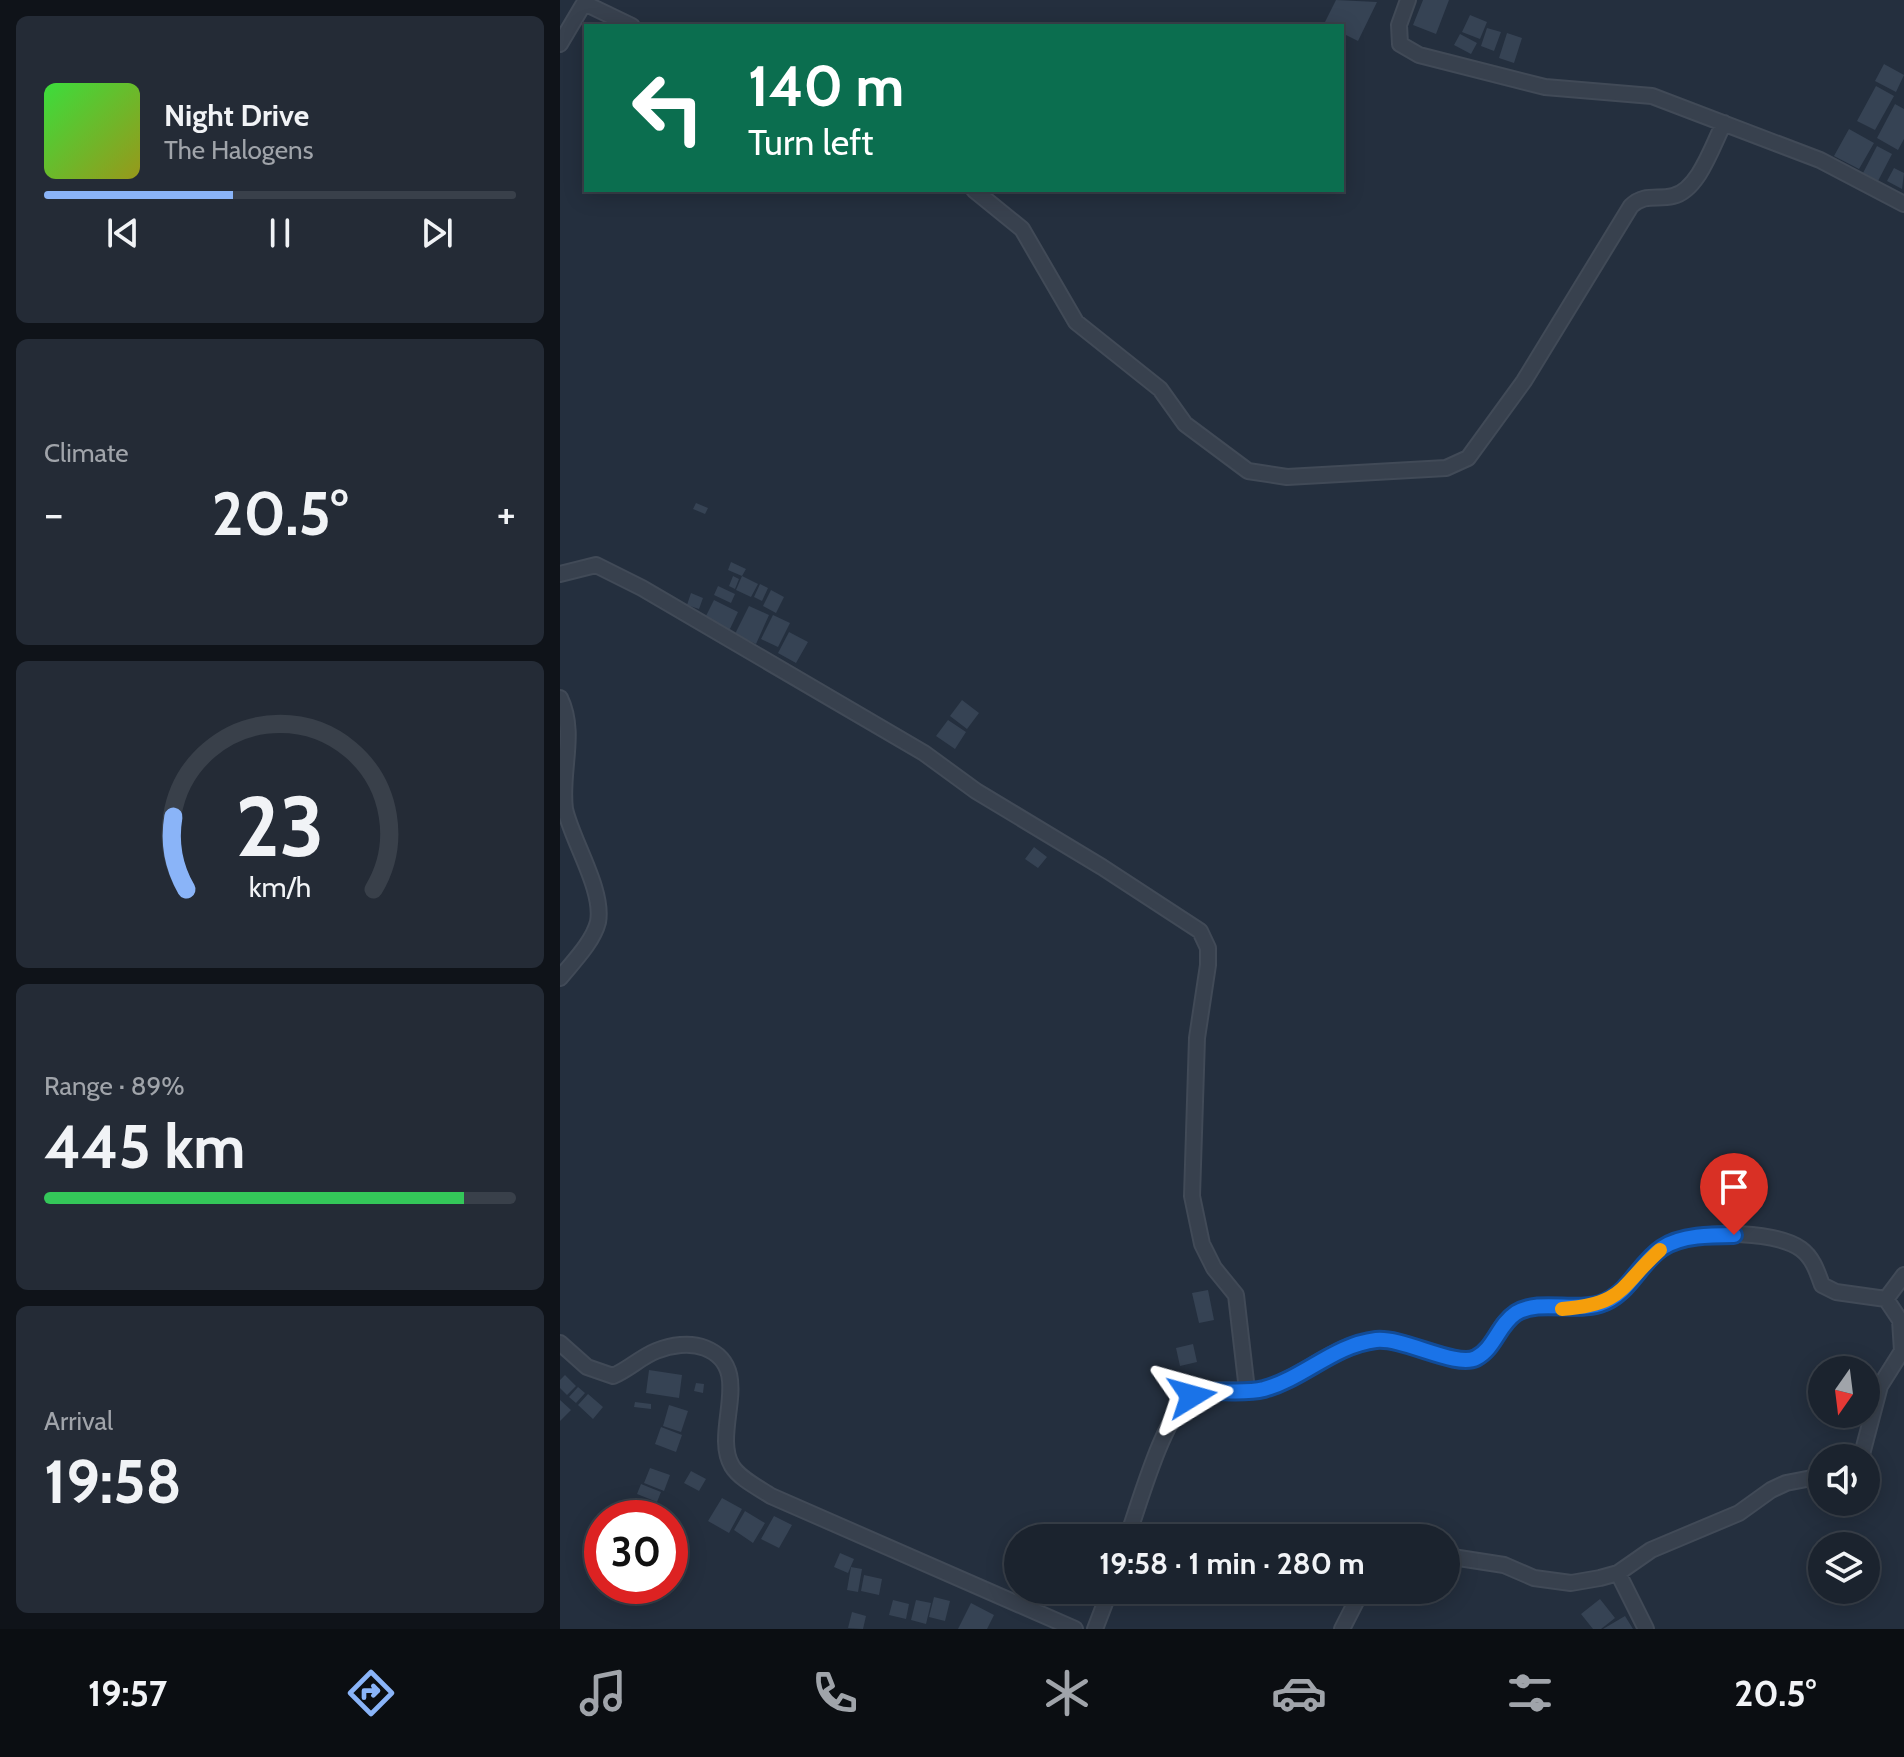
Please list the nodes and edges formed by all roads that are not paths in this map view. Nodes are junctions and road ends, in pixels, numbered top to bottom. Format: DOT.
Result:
graph roads {
  1 [pos="1408,0"];
  2 [pos="585,2"];
  3 [pos="628,24"];
  4 [pos="560,44"];
  5 [pos="1724,123"];
  6 [pos="976,192"];
  7 [pos="1904,204"];
  8 [pos="560,574"];
  9 [pos="560,698"];
  10 [pos="560,978"];
  11 [pos="1904,1275"];
  12 [pos="1886,1299"];
  13 [pos="560,1343"];
  14 [pos="1247,1390"];
  15 [pos="1865,1444"];
  16 [pos="1808,1479"];
  17 [pos="1133,1524"];
  18 [pos="1460,1558"];
  19 [pos="1618,1573"];
  20 [pos="1105,1604"];
  21 [pos="1355,1604"];
  22 [pos="1075,1629"];
  23 [pos="1095,1629"];
  24 [pos="1342,1629"];
  25 [pos="1646,1629"];
  1 -- 5 [label="street"];
  2 -- 3 [label="street"];
  2 -- 4 [label="street"];
  5 -- 6 [label="street"];
  5 -- 7 [label="street"];
  8 -- 14 [label="street"];
  9 -- 10 [label="street"];
  11 -- 12 [label="street"];
  12 -- 14 [label="street"];
  12 -- 15 [label="street"];
  13 -- 22 [label="street"];
  14 -- 17 [label="street"];
  16 -- 19 [label="street"];
  18 -- 19 [label="street"];
  19 -- 25 [label="street"];
  20 -- 23 [label="street"];
  21 -- 24 [label="street"];
}
